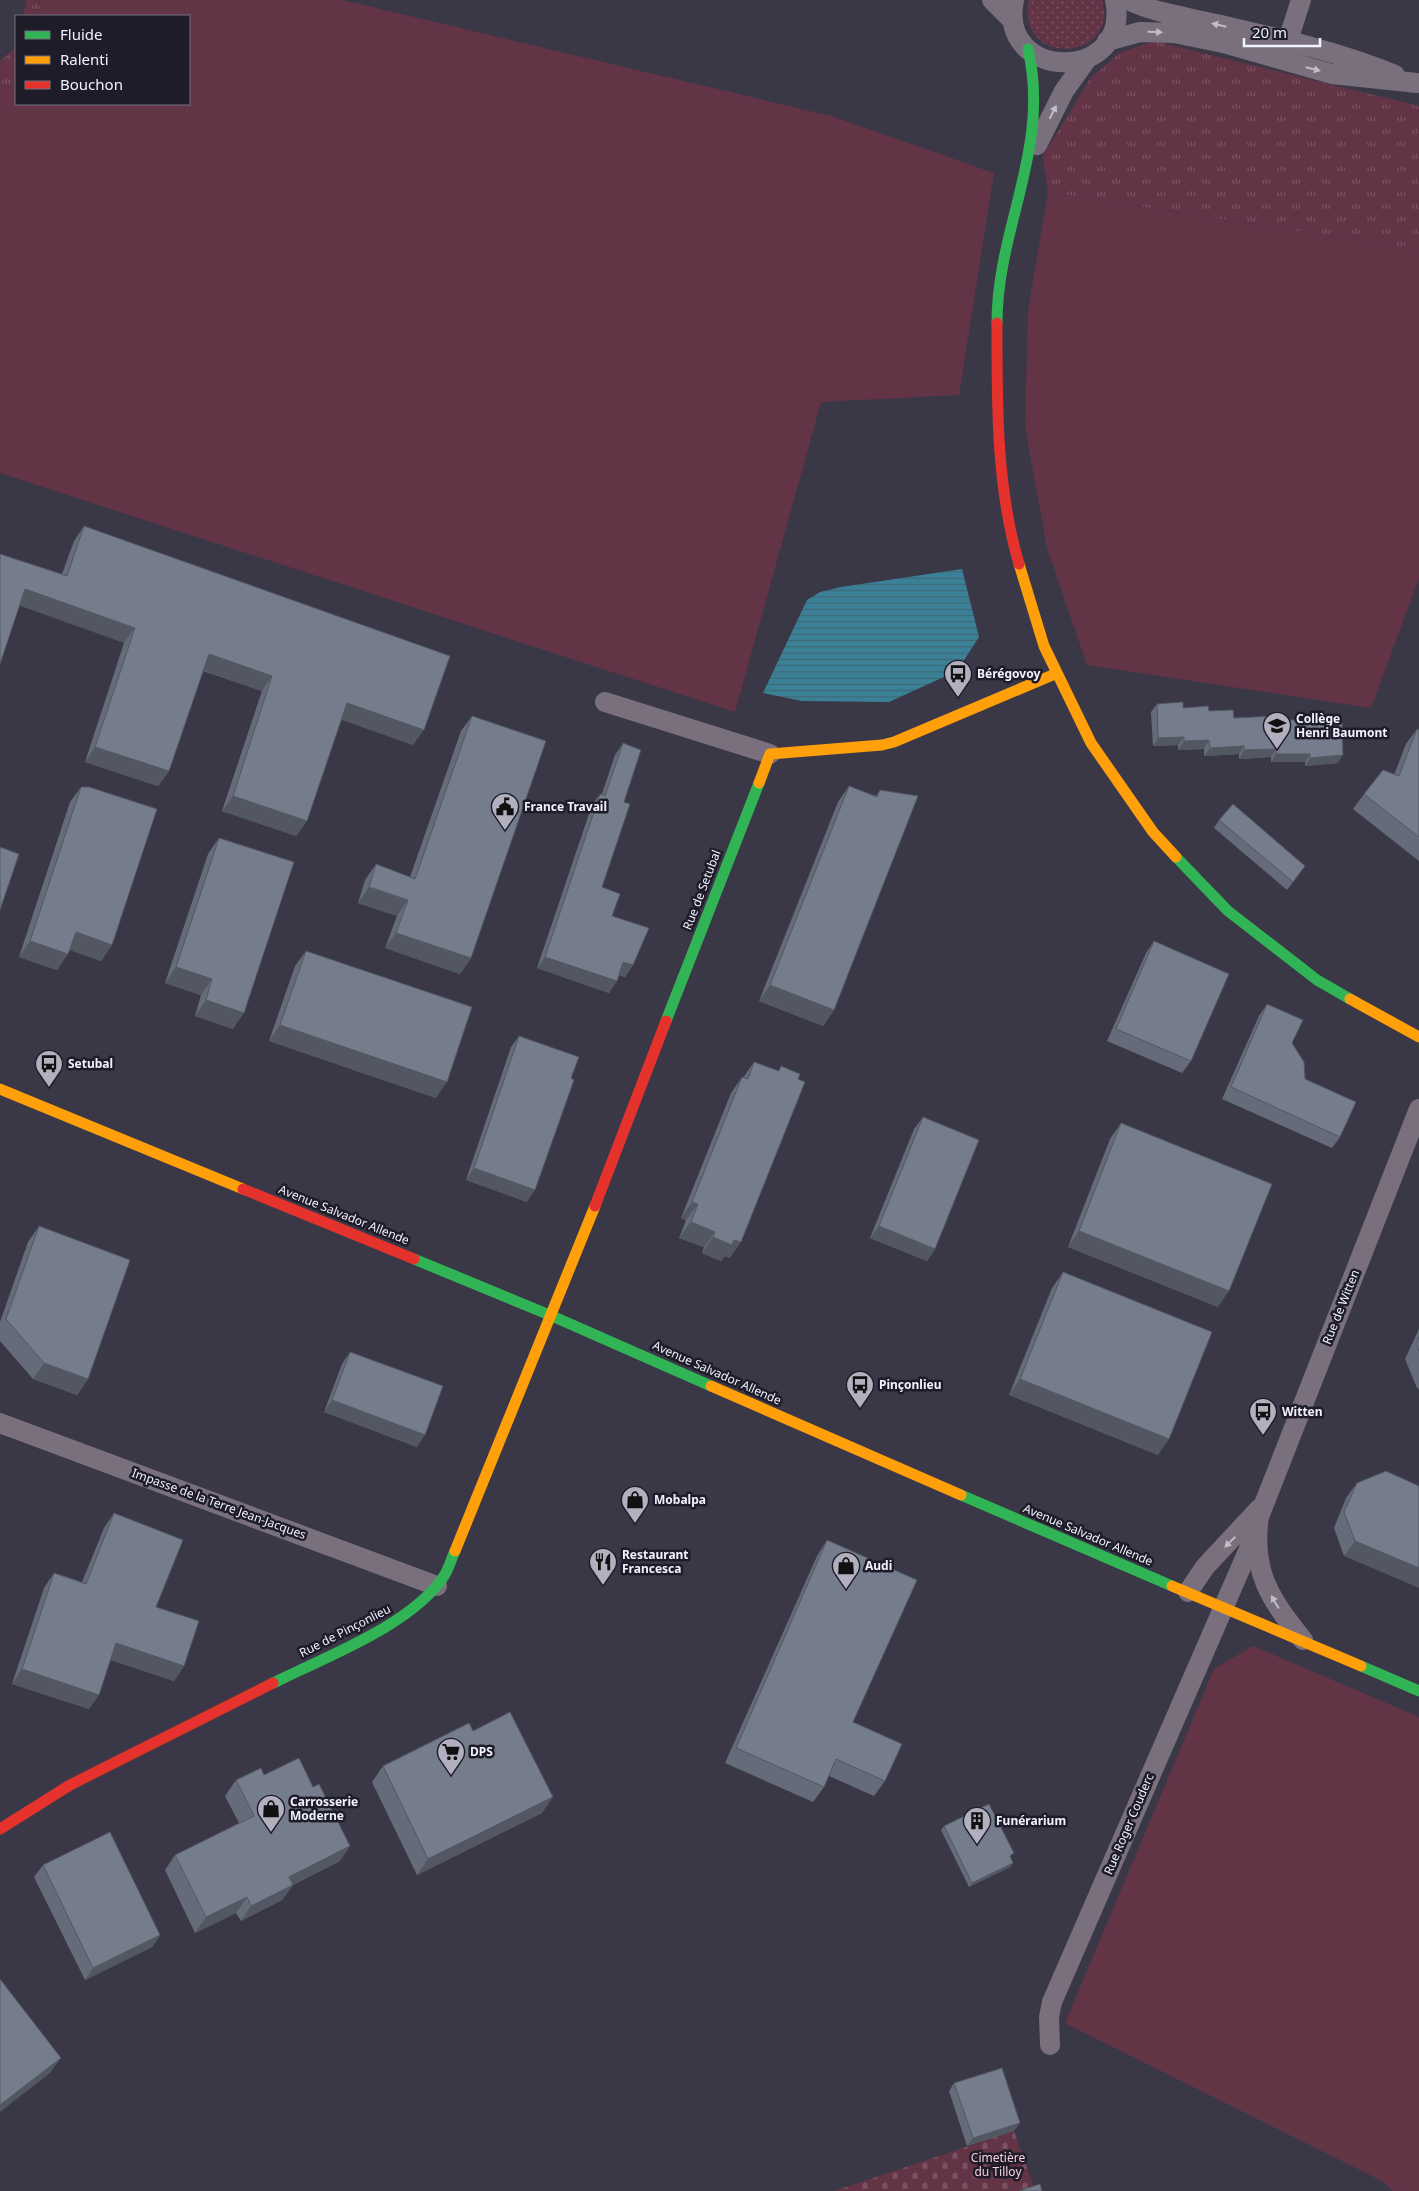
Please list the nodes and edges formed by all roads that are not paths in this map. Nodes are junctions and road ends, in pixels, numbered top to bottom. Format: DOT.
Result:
graph roads {
  1 [pos="992,0"];
  2 [pos="1014,0"];
  3 [pos="1115,0"];
  4 [pos="1128,0"];
  5 [pos="1301,0"];
  6 [pos="1013,21"];
  7 [pos="1107,41"];
  8 [pos="1028,49"];
  9 [pos="1284,51"];
  10 [pos="1087,59"];
  11 [pos="1418,84"];
  12 [pos="1026,172"];
  13 [pos="1055,674"];
  14 [pos="605,702"];
  15 [pos="770,754"];
  16 [pos="1419,1037"];
  17 [pos="0,1089"];
  18 [pos="1419,1109"];
  19 [pos="552,1316"];
  20 [pos="0,1422"];
  21 [pos="1262,1506"];
  22 [pos="1258,1528"];
  23 [pos="437,1586"];
  24 [pos="1188,1592"];
  25 [pos="1222,1606"];
  26 [pos="1304,1641"];
  27 [pos="1419,1691"];
  28 [pos="0,1829"];
  29 [pos="1050,2045"];
  1 -- 6 [label="street"];
  2 -- 6 [label="street"];
  3 -- 7 [label="street"];
  9 -- 4 [label="street, one-way"];
  5 -- 9 [label="street"];
  6 -- 8 [label="street"];
  7 -- 9 [label="street, one-way"];
  7 -- 10 [label="street"];
  8 -- 10 [label="street"];
  8 -- 12 [label="street"];
  9 -- 11 [label="street"];
  12 -- 10 [label="street, one-way"];
  12 -- 13 [label="street"];
  13 -- 15 [label="street"];
  13 -- 16 [label="street"];
  14 -- 15 [label="street"];
  15 -- 19 [label="street, Rue de Setubal"];
  17 -- 19 [label="street, Avenue Salvador Allende"];
  18 -- 21 [label="street, Rue de Witten"];
  19 -- 23 [label="street, Rue de Pinçonlieu"];
  19 -- 24 [label="street, Avenue Salvador Allende"];
  20 -- 23 [label="street, Impasse de la Terre Jean-Jacques"];
  21 -- 22 [label="street, Rue de Witten"];
  21 -- 24 [label="street, Rue de Witten, one-way"];
  22 -- 25 [label="street, Rue de Witten"];
  26 -- 22 [label="street, Rue de Witten, one-way"];
  23 -- 28 [label="street, Rue de Pinçonlieu"];
  24 -- 25 [label="street, Avenue Salvador Allende"];
  25 -- 26 [label="street, Avenue Salvador Allende"];
  25 -- 29 [label="street, Rue Roger Couderc"];
  26 -- 27 [label="street, Avenue Salvador Allende"];
}
